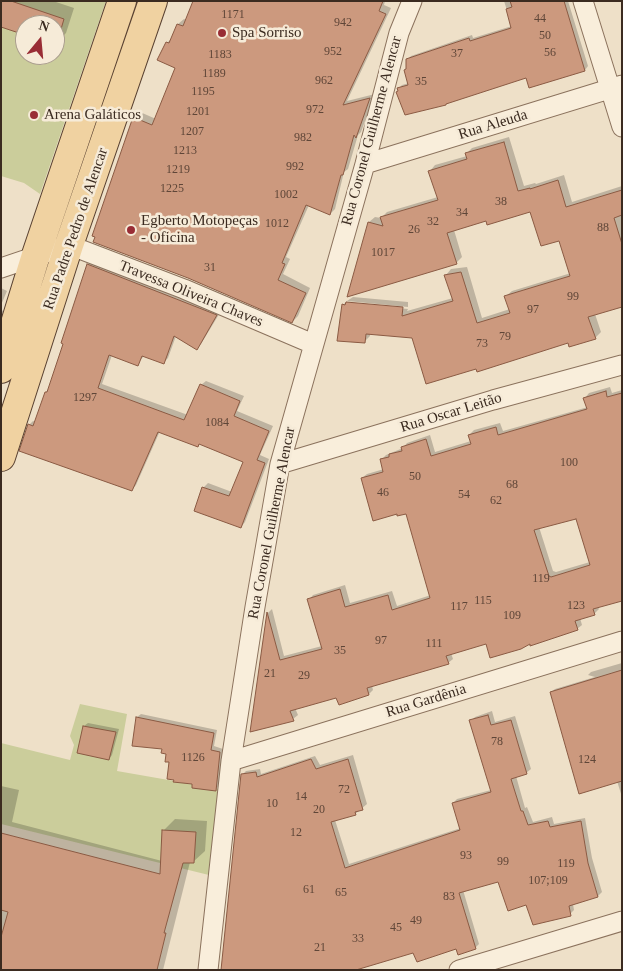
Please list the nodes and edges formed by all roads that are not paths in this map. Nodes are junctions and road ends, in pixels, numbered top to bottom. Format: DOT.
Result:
graph roads {
  1 [pos="122,1"];
  2 [pos="153,1"];
  3 [pos="412,1"];
  4 [pos="583,1"];
  5 [pos="616,87"];
  6 [pos="622,127"];
  7 [pos="365,164"];
  8 [pos="69,245"];
  9 [pos="36,255"];
  10 [pos="1,268"];
  11 [pos="313,344"];
  12 [pos="622,365"];
  13 [pos="1,369"];
  14 [pos="1,457"];
  15 [pos="280,464"];
  16 [pos="622,641"];
  17 [pos="230,761"];
  18 [pos="622,921"];
  19 [pos="208,970"];
  20 [pos="459,970"];
  1 -- 9 [label="main road, Rua Padre Pedro de Alencar"];
  2 -- 8 [label="main road, Rua Padre Pedro de Alencar"];
  3 -- 7 [label="street, Rua Coronel Guilherme Alencar"];
  4 -- 5 [label="street"];
  5 -- 6 [label="street"];
  5 -- 7 [label="street, Rua Aleuda"];
  7 -- 11 [label="street, Rua Coronel Guilherme Alencar"];
  8 -- 9 [label="street"];
  8 -- 11 [label="street, Travessa Oliveira Chaves"];
  8 -- 14 [label="main road, Rua Padre Pedro de Alencar"];
  9 -- 10 [label="street"];
  9 -- 13 [label="main road, Rua Padre Pedro de Alencar"];
  11 -- 15 [label="street, Rua Coronel Guilherme Alencar"];
  12 -- 15 [label="street, Rua Oscar Leitão"];
  15 -- 17 [label="street, Rua Coronel Guilherme Alencar"];
  16 -- 17 [label="street, Rua Gardênia"];
  17 -- 19 [label="street, Rua Coronel Guilherme Alencar"];
  18 -- 20 [label="street"];
}
